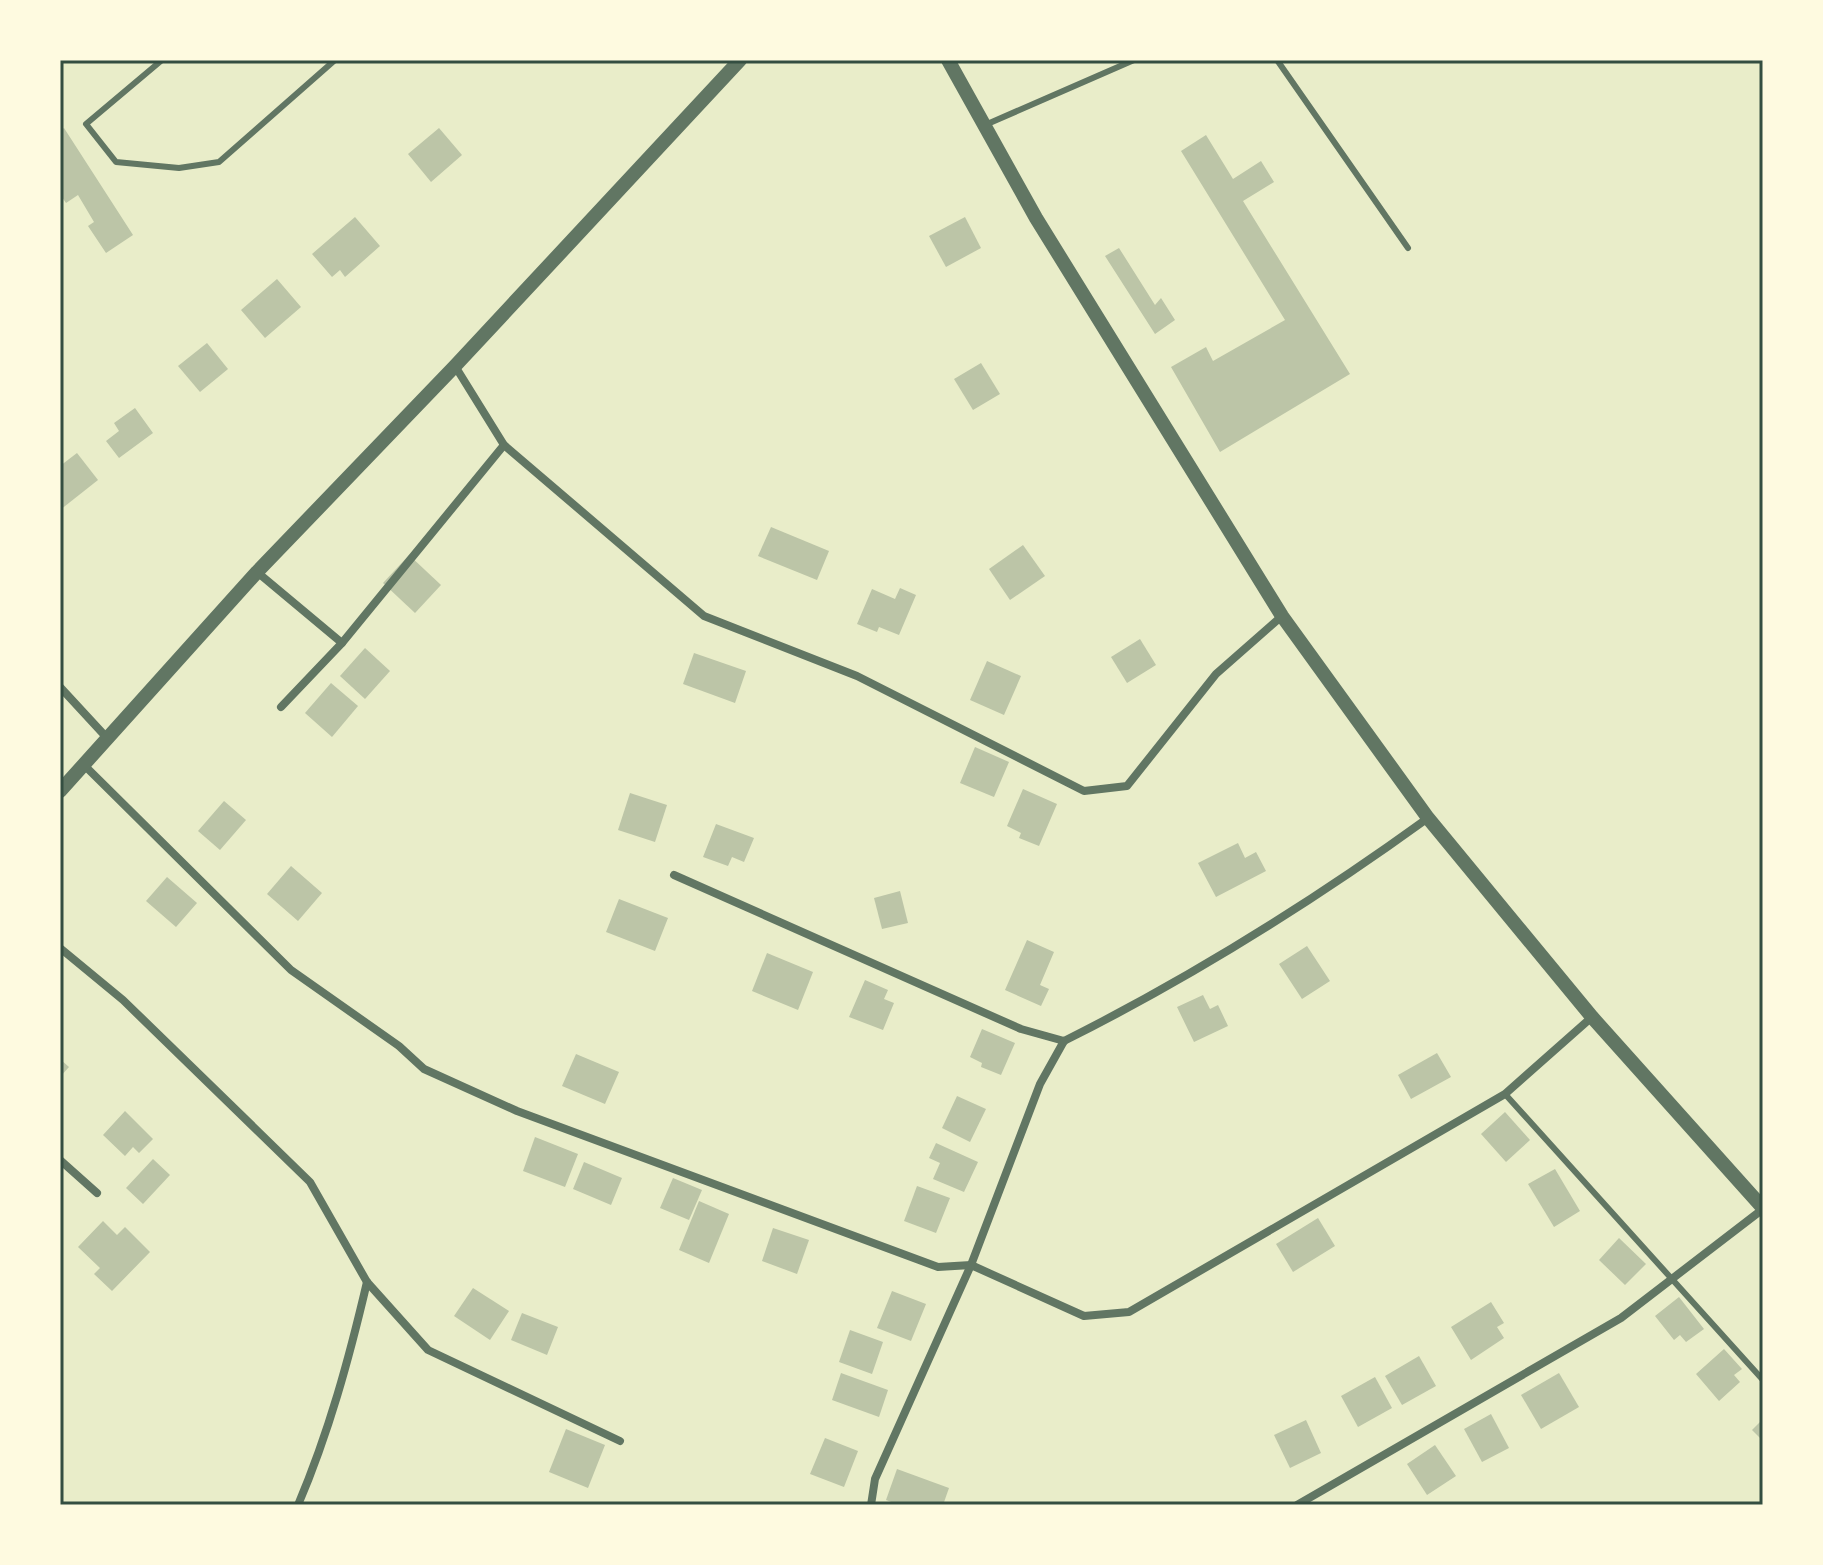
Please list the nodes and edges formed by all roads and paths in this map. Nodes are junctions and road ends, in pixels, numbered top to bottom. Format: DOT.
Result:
graph roads {
  1 [pos="162,60"];
  2 [pos="335,60"];
  3 [pos="740,60"];
  4 [pos="948,60"];
  5 [pos="1134,60"];
  6 [pos="1277,60"];
  7 [pos="985,125"];
  8 [pos="1408,248"];
  9 [pos="455,366"];
  10 [pos="504,445"];
  11 [pos="257,572"];
  12 [pos="1282,616"];
  13 [pos="342,643"];
  14 [pos="60,687"];
  15 [pos="281,707"];
  16 [pos="108,739"];
  17 [pos="84,765"];
  18 [pos="60,791"];
  19 [pos="1428,818"];
  20 [pos="674,875"];
  21 [pos="60,948"];
  22 [pos="1592,1017"];
  23 [pos="1064,1041"];
  24 [pos="1505,1094"];
  25 [pos="60,1160"];
  26 [pos="97,1193"];
  27 [pos="1763,1209"];
  28 [pos="971,1265"];
  29 [pos="1673,1280"];
  30 [pos="367,1282"];
  31 [pos="1763,1380"];
  32 [pos="620,1441"];
  33 [pos="298,1505"];
  34 [pos="871,1505"];
  35 [pos="1297,1505"];
  1 -- 2 [label="lane"];
  3 -- 9 [label="street"];
  4 -- 7 [label="street"];
  5 -- 7 [label="lane"];
  6 -- 8 [label="lane"];
  7 -- 12 [label="street"];
  9 -- 10 [label="street"];
  9 -- 11 [label="street"];
  10 -- 12 [label="street"];
  10 -- 13 [label="street"];
  11 -- 13 [label="street"];
  11 -- 16 [label="street"];
  12 -- 19 [label="street"];
  13 -- 15 [label="street"];
  14 -- 16 [label="street"];
  16 -- 17 [label="street"];
  17 -- 18 [label="street"];
  17 -- 28 [label="street"];
  19 -- 22 [label="street"];
  19 -- 23 [label="street"];
  20 -- 23 [label="street"];
  21 -- 30 [label="street"];
  22 -- 24 [label="street"];
  22 -- 27 [label="street"];
  23 -- 28 [label="street"];
  24 -- 28 [label="street"];
  24 -- 29 [label="lane"];
  25 -- 26 [label="street"];
  27 -- 29 [label="street"];
  28 -- 34 [label="street"];
  29 -- 31 [label="lane"];
  29 -- 35 [label="street"];
  30 -- 32 [label="street"];
  30 -- 33 [label="street"];
}
